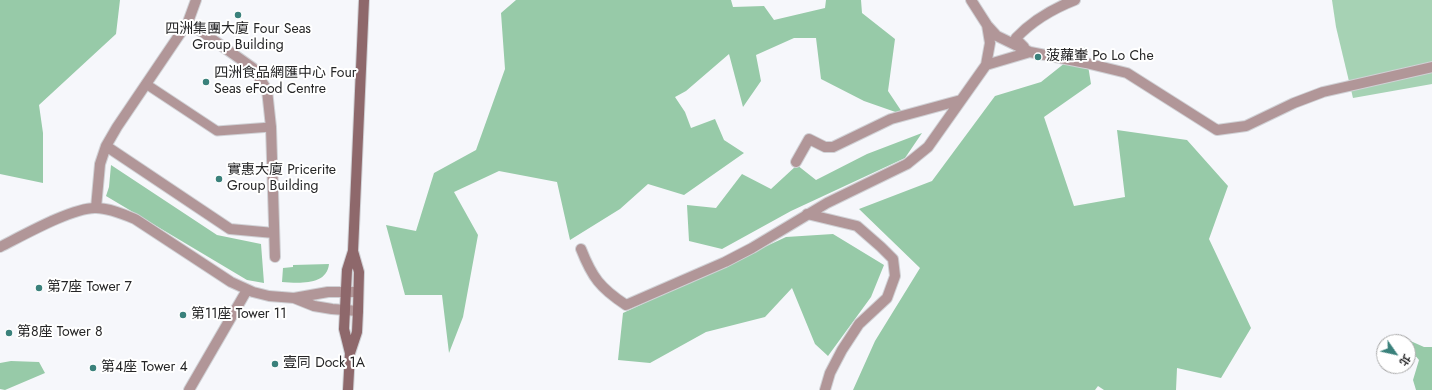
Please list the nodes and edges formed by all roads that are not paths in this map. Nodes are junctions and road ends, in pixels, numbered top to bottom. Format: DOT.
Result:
graph roads {
  1 [pos="196,0"];
  2 [pos="364,0"];
  3 [pos="971,0"];
  4 [pos="1075,0"];
  5 [pos="188,22"];
  6 [pos="987,25"];
  7 [pos="1030,52"];
  8 [pos="986,65"];
  9 [pos="1432,67"];
  10 [pos="146,84"];
  11 [pos="961,100"];
  12 [pos="271,127"];
  13 [pos="106,146"];
  14 [pos="796,162"];
  15 [pos="96,208"];
  16 [pos="807,214"];
  17 [pos="274,234"];
  18 [pos="0,247"];
  19 [pos="581,248"];
  20 [pos="353,251"];
  21 [pos="275,258"];
  22 [pos="247,290"];
  23 [pos="346,291"];
  24 [pos="358,292"];
  25 [pos="294,298"];
  26 [pos="345,310"];
  27 [pos="358,311"];
  28 [pos="350,353"];
  29 [pos="189,390"];
  30 [pos="348,390"];
  31 [pos="825,390"];
  1 -- 5 [label="street"];
  2 -- 20 [label="main road"];
  3 -- 6 [label="street"];
  4 -- 7 [label="street"];
  5 -- 10 [label="street"];
  5 -- 12 [label="street"];
  6 -- 7 [label="street"];
  6 -- 8 [label="street"];
  7 -- 8 [label="street"];
  7 -- 9 [label="street"];
  8 -- 11 [label="street"];
  10 -- 12 [label="street"];
  10 -- 13 [label="street"];
  11 -- 14 [label="street"];
  11 -- 16 [label="street"];
  12 -- 17 [label="street"];
  13 -- 15 [label="street"];
  13 -- 17 [label="street"];
  15 -- 18 [label="street"];
  15 -- 22 [label="street"];
  16 -- 19 [label="street"];
  16 -- 31 [label="street"];
  17 -- 21 [label="street"];
  20 -- 23 [label="main road"];
  20 -- 24 [label="main road"];
  22 -- 25 [label="street"];
  22 -- 29 [label="street"];
  23 -- 24 [label="street"];
  23 -- 25 [label="street"];
  23 -- 26 [label="main road"];
  24 -- 27 [label="main road"];
  25 -- 26 [label="street"];
  26 -- 27 [label="street"];
  26 -- 28 [label="main road"];
  27 -- 28 [label="main road"];
  28 -- 30 [label="main road"];
}
